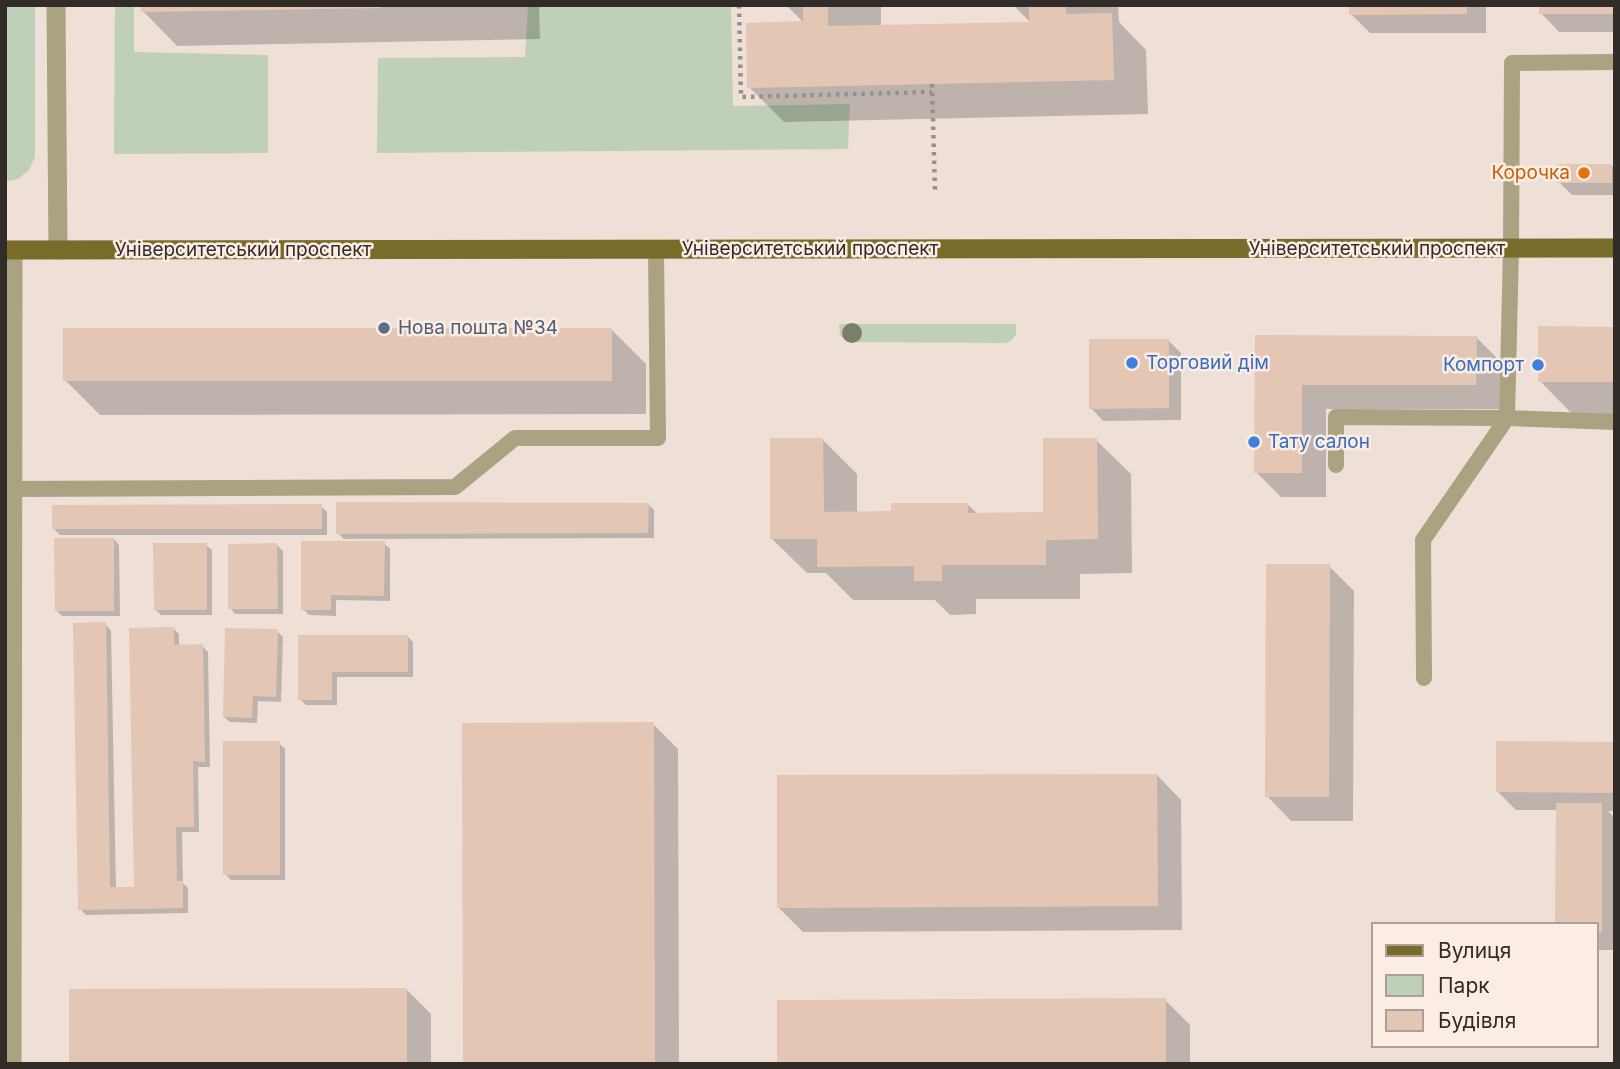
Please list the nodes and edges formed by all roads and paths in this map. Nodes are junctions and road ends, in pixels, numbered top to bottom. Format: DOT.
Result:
graph roads {
  1 [pos="56,5"];
  2 [pos="739,5"];
  3 [pos="1615,62"];
  4 [pos="932,84"];
  5 [pos="932,92"];
  6 [pos="935,192"];
  7 [pos="1511,248"];
  8 [pos="1615,248"];
  9 [pos="656,249"];
  10 [pos="9,250"];
  11 [pos="58,250"];
  12 [pos="1507,418"];
  13 [pos="1615,422"];
  14 [pos="1336,465"];
  15 [pos="9,478"];
  16 [pos="1424,678"];
  17 [pos="8,809"];
  18 [pos="12,1064"];
  1 -- 11 [label="street"];
  2 -- 5 [label="path"];
  3 -- 7 [label="lane"];
  4 -- 5 [label="path"];
  5 -- 6 [label="path"];
  7 -- 8 [label="main road, Університетський проспект"];
  7 -- 9 [label="main road, Університетський проспект"];
  7 -- 12 [label="lane"];
  9 -- 11 [label="main road, Університетський проспект"];
  9 -- 15 [label="lane"];
  10 -- 11 [label="main road, Університетський проспект"];
  10 -- 15 [label="street"];
  12 -- 13 [label="lane"];
  12 -- 14 [label="lane"];
  12 -- 16 [label="lane"];
  15 -- 17 [label="street"];
  17 -- 18 [label="street"];
}
